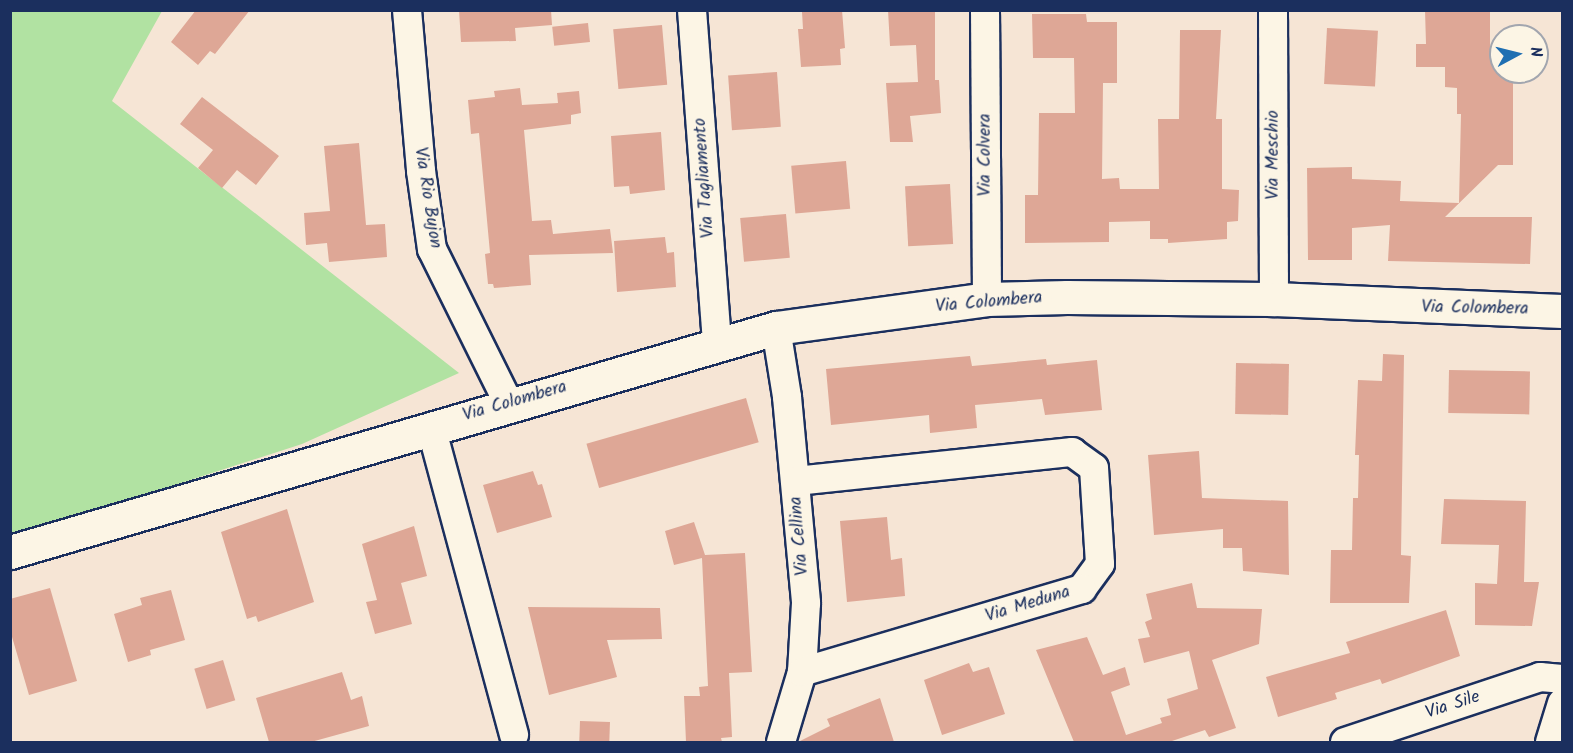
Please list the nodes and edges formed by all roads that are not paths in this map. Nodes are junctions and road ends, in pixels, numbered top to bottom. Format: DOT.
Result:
graph roads {
  1 [pos="407,10"];
  2 [pos="692,10"];
  3 [pos="985,10"];
  4 [pos="1273,10"];
  5 [pos="987,299"];
  6 [pos="1274,299"];
  7 [pos="1563,311"];
  8 [pos="776,328"];
  9 [pos="717,345"];
  10 [pos="509,404"];
  11 [pos="431,427"];
  12 [pos="796,482"];
  13 [pos="10,552"];
  14 [pos="802,672"];
  15 [pos="1563,679"];
  16 [pos="1562,711"];
  17 [pos="514,735"];
  18 [pos="781,742"];
  19 [pos="1345,742"];
  20 [pos="1550,742"];
  1 -- 10 [label="street, Via Rio Bujon"];
  2 -- 9 [label="street, Via Tagliamento"];
  3 -- 5 [label="street, Via Colvera"];
  4 -- 6 [label="street, Via Meschio"];
  5 -- 6 [label="street, Via Colombera"];
  5 -- 8 [label="street, Via Colombera"];
  6 -- 7 [label="street, Via Colombera"];
  8 -- 9 [label="street, Via Colombera"];
  8 -- 12 [label="street, Via Cellina"];
  9 -- 10 [label="street, Via Colombera"];
  10 -- 11 [label="street, Via Colombera"];
  11 -- 13 [label="street, Via Colombera"];
  11 -- 17 [label="street"];
  12 -- 14 [label="street, Via Cellina"];
  12 -- 14 [label="street, Via Meduna"];
  14 -- 18 [label="street, Via Cellina"];
  15 -- 19 [label="street, Via Sile"];
  16 -- 20 [label="street"];
}
